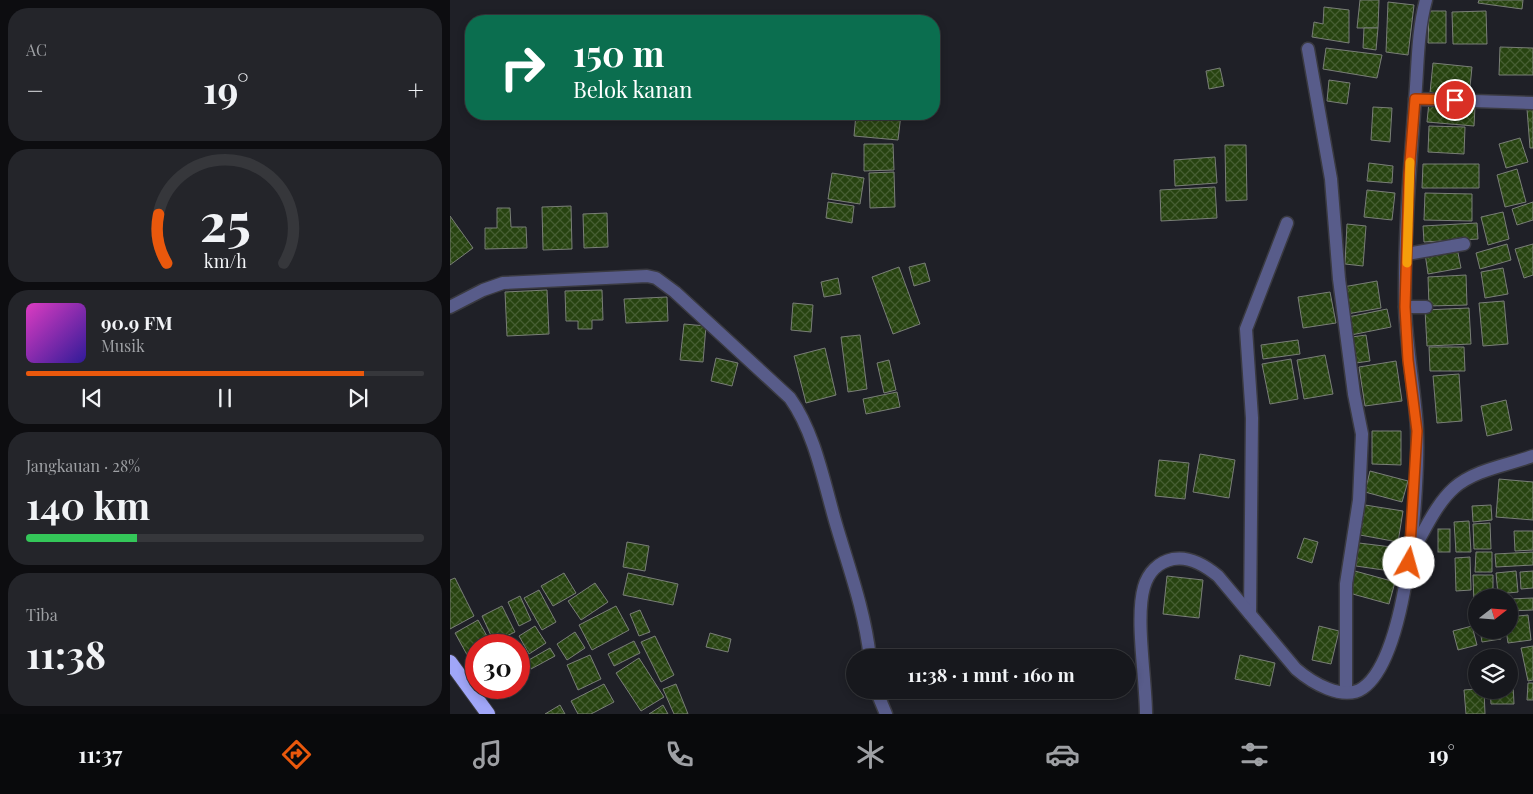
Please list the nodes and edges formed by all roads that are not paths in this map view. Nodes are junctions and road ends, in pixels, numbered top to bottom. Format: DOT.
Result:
graph roads {
  1 [pos="1426,0"];
  2 [pos="1308,49"];
  3 [pos="1415,99"];
  4 [pos="1533,103"];
  5 [pos="1287,223"];
  6 [pos="1464,244"];
  7 [pos="1407,254"];
  8 [pos="450,307"];
  9 [pos="1405,307"];
  10 [pos="1426,307"];
  11 [pos="1533,456"];
  12 [pos="1412,552"];
  13 [pos="1250,614"];
  14 [pos="868,649"];
  15 [pos="450,662"];
  16 [pos="1346,692"];
  17 [pos="880,699"];
  18 [pos="488,714"];
  19 [pos="886,714"];
  20 [pos="1146,714"];
  1 -- 3 [label="street"];
  2 -- 16 [label="street"];
  3 -- 4 [label="street"];
  3 -- 7 [label="street"];
  5 -- 13 [label="street"];
  6 -- 7 [label="street"];
  7 -- 9 [label="street"];
  8 -- 14 [label="street"];
  9 -- 10 [label="street"];
  9 -- 12 [label="street"];
  11 -- 12 [label="street"];
  12 -- 16 [label="street"];
  13 -- 16 [label="street"];
  13 -- 20 [label="street"];
  15 -- 18 [label="highway"];
  17 -- 19 [label="street"];
}
